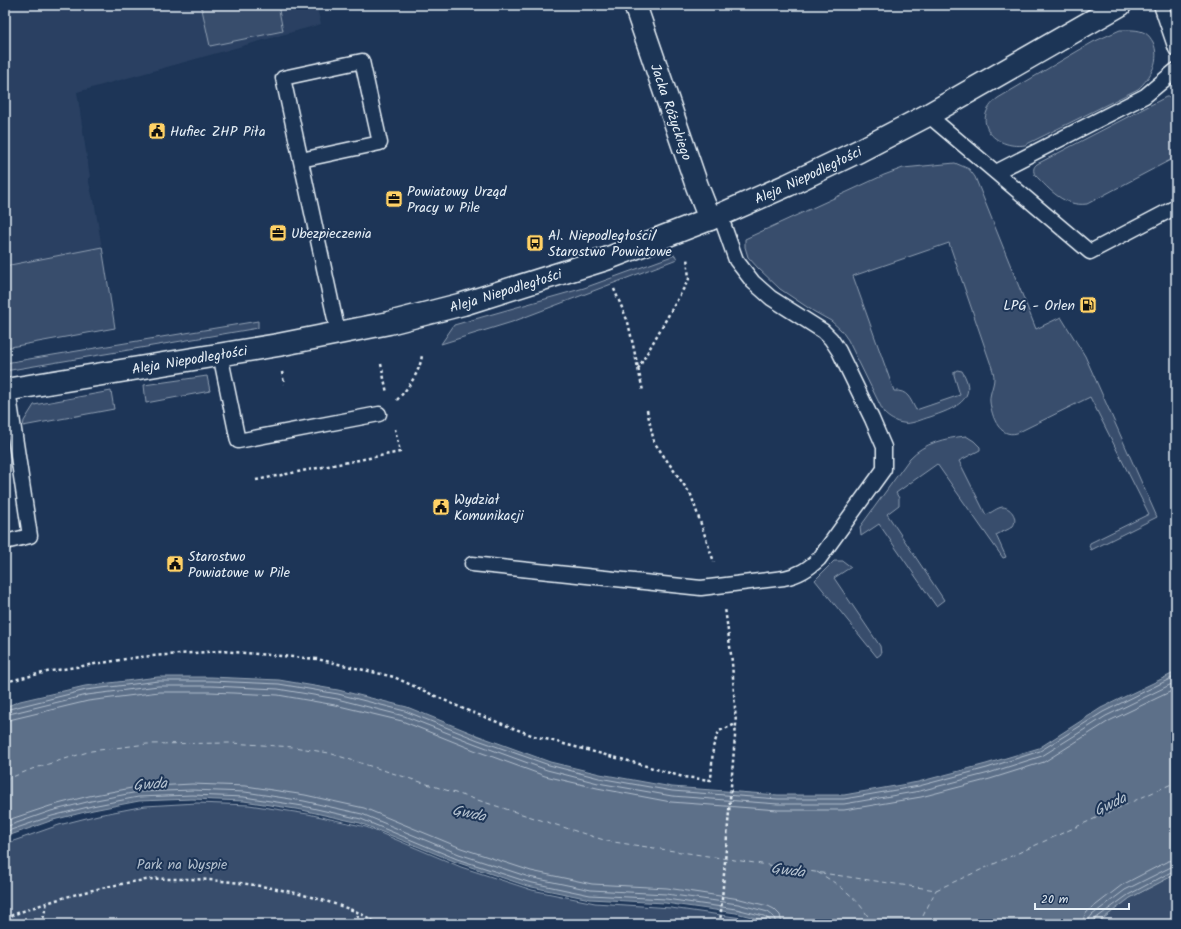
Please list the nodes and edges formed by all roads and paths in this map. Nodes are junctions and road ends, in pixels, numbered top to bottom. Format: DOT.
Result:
graph roads {
  1 [pos="635,5"];
  2 [pos="1120,5"];
  3 [pos="1161,5"];
  4 [pos="1176,49"];
  5 [pos="1176,70"];
  6 [pos="928,114"];
  7 [pos="301,160"];
  8 [pos="996,172"];
  9 [pos="1176,207"];
  10 [pos="715,217"];
  11 [pos="688,259"];
  12 [pos="614,289"];
  13 [pos="338,333"];
  14 [pos="220,354"];
  15 [pos="422,355"];
  16 [pos="638,369"];
  17 [pos="6,390"];
  18 [pos="643,391"];
  19 [pos="395,403"];
  20 [pos="379,414"];
  21 [pos="5,542"];
  22 [pos="472,564"];
  23 [pos="5,682"];
  24 [pos="736,724"];
  25 [pos="735,747"];
  26 [pos="47,902"];
  27 [pos="358,912"];
  28 [pos="5,918"];
  29 [pos="1176,918"];
  30 [pos="42,924"];
  31 [pos="357,924"];
  32 [pos="378,924"];
  33 [pos="720,924"];
  34 [pos="1167,924"];
  1 -- 10 [label="street, Jacka Różyckiego"];
  2 -- 6 [label="street, Aleja Niepodległości"];
  3 -- 4 [label="lane"];
  5 -- 8 [label="lane"];
  6 -- 8 [label="lane"];
  6 -- 10 [label="street, Aleja Niepodległości"];
  7 -- 7 [label="lane"];
  7 -- 13 [label="lane"];
  8 -- 9 [label="lane"];
  10 -- 13 [label="street, Aleja Niepodległości"];
  10 -- 22 [label="lane"];
  11 -- 16 [label="path"];
  12 -- 16 [label="path"];
  13 -- 14 [label="street, Aleja Niepodległości"];
  14 -- 17 [label="street, Aleja Niepodległości"];
  14 -- 20 [label="lane"];
  15 -- 19 [label="path"];
  16 -- 18 [label="path"];
  17 -- 21 [label="lane"];
  23 -- 24 [label="path"];
  25 -- 33 [label="path"];
  26 -- 27 [label="path"];
  26 -- 28 [label="path"];
  26 -- 30 [label="path"];
  27 -- 31 [label="path"];
  27 -- 32 [label="path"];
  29 -- 34 [label="path"];
}
